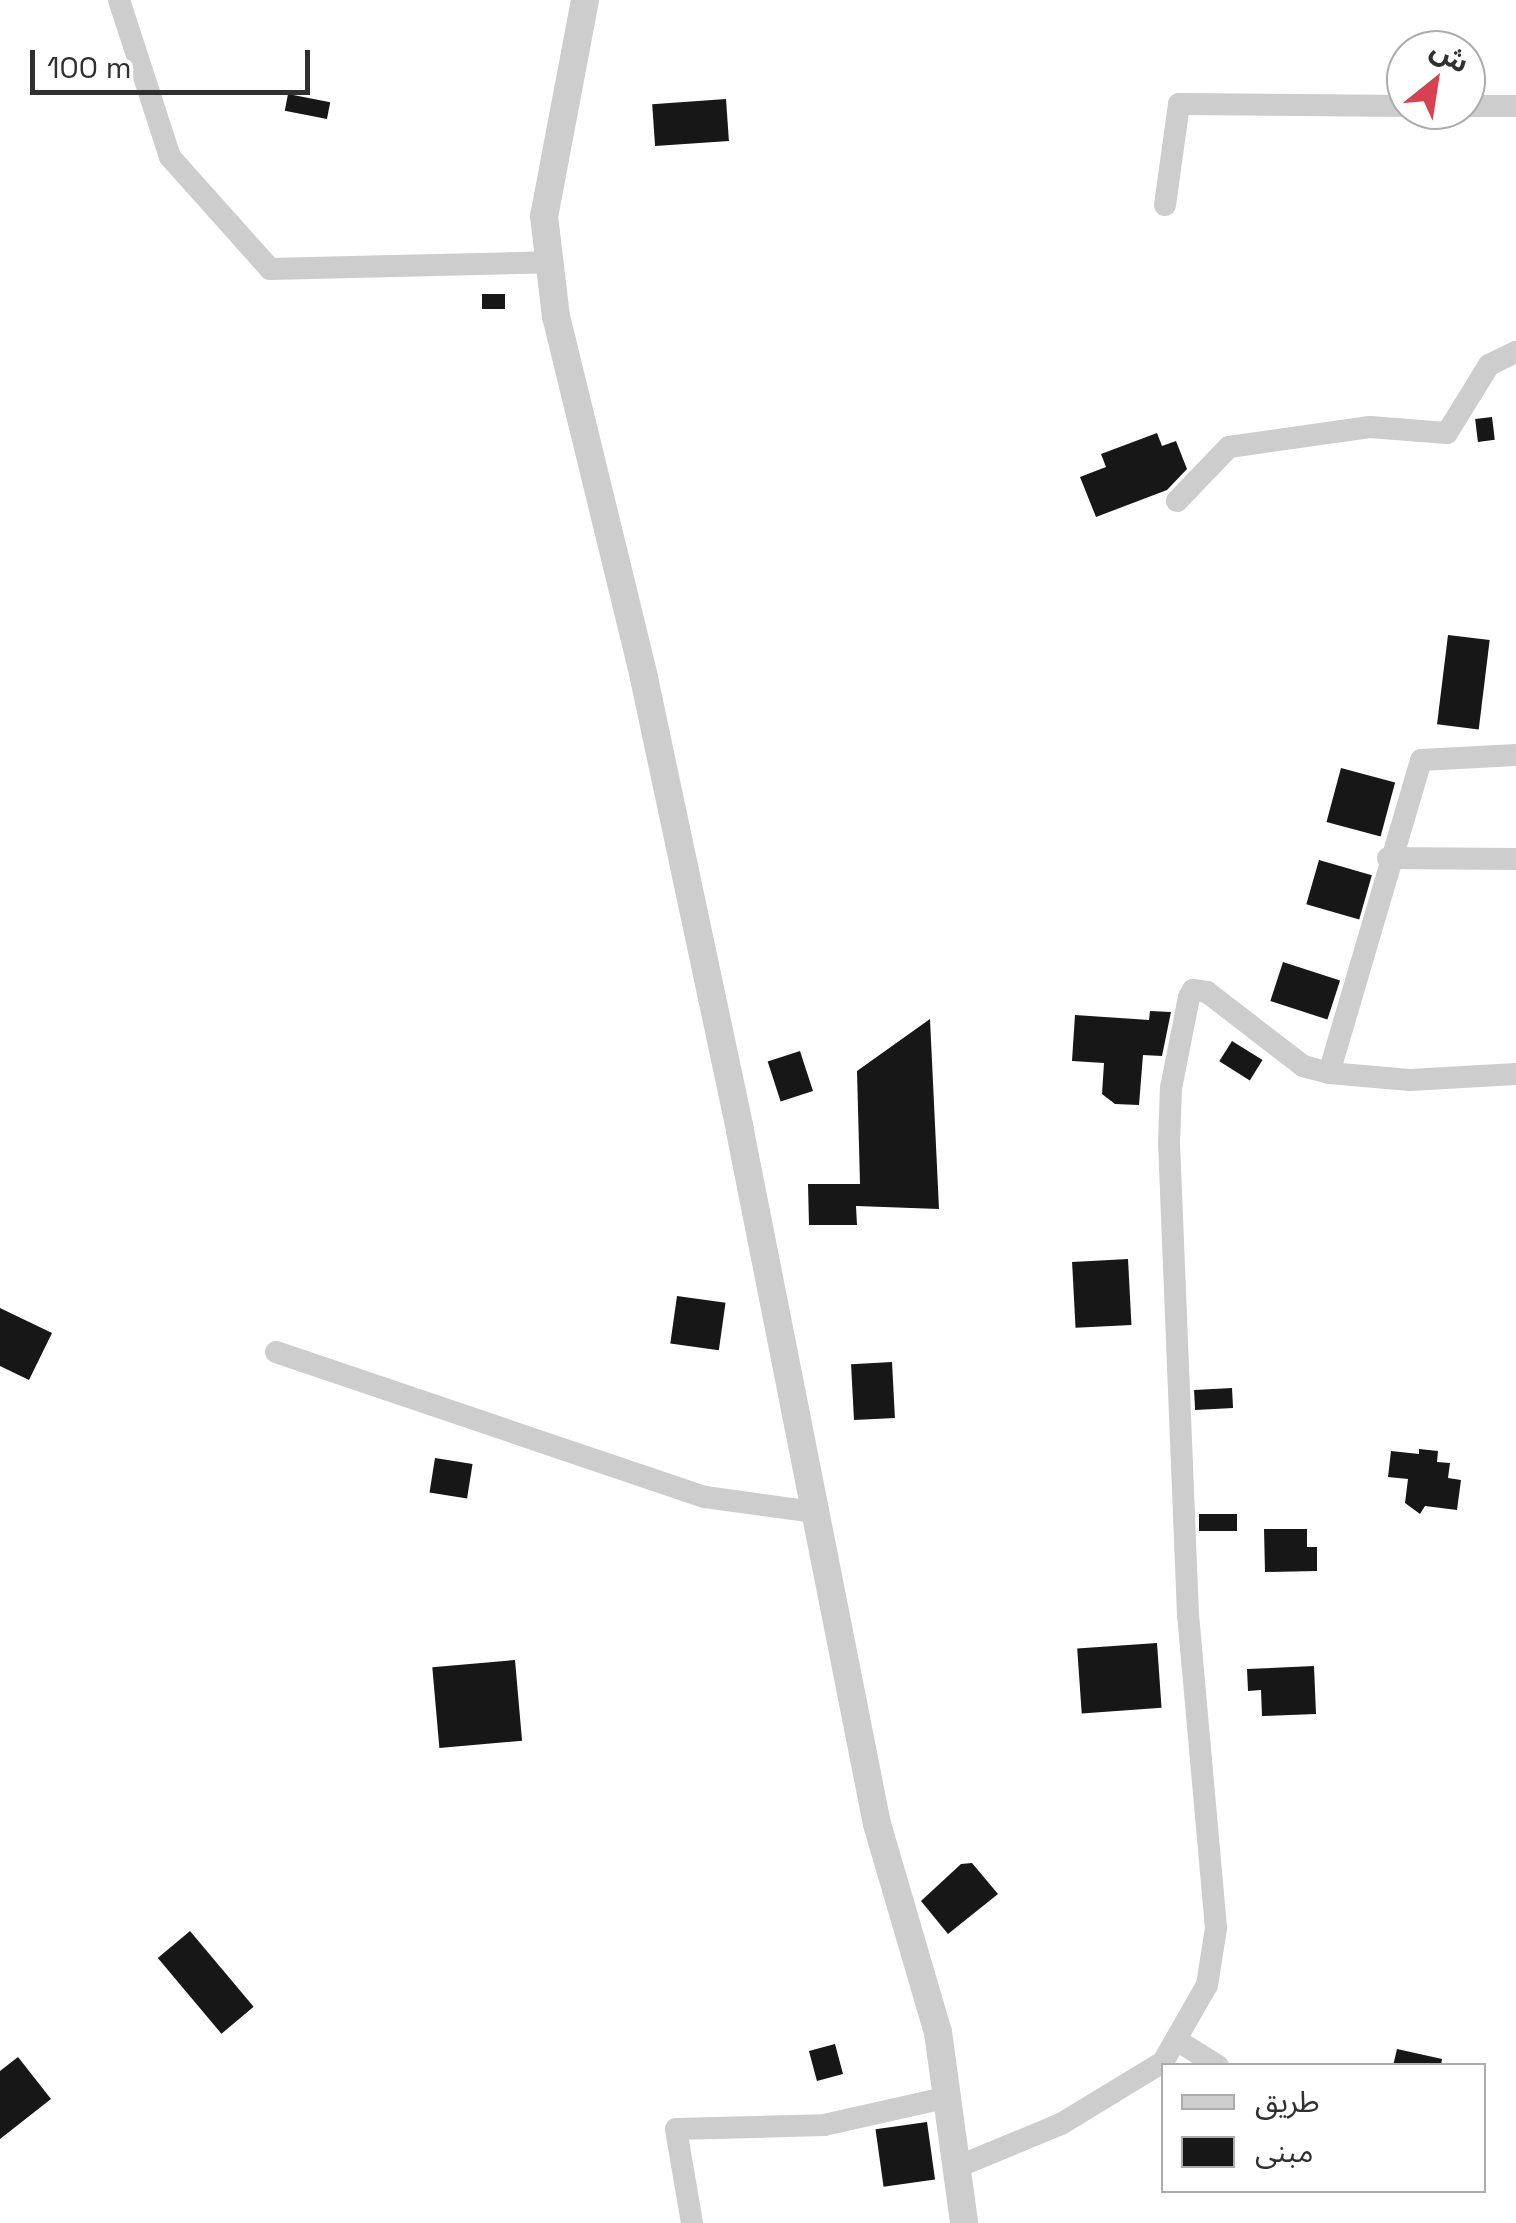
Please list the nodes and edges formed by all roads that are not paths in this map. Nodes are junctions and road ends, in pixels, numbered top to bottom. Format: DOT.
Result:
graph roads {
  1 [pos="119,0"];
  2 [pos="585,0"];
  3 [pos="1386,106"];
  4 [pos="1486,106"];
  5 [pos="1516,106"];
  6 [pos="1165,205"];
  7 [pos="548,262"];
  8 [pos="1516,352"];
  9 [pos="1176,502"];
  10 [pos="1516,755"];
  11 [pos="1388,858"];
  12 [pos="1516,859"];
  13 [pos="1328,1073"];
  14 [pos="1516,1074"];
  15 [pos="276,1352"];
  16 [pos="816,1512"];
  17 [pos="1178,2041"];
  18 [pos="1161,2063"];
  19 [pos="1161,2063"];
  20 [pos="1213,2063"];
  21 [pos="949,2098"];
  22 [pos="958,2167"];
  23 [pos="692,2223"];
  24 [pos="964,2223"];
  1 -- 7 [label="street"];
  2 -- 7 [label="street"];
  3 -- 6 [label="street"];
  4 -- 5 [label="street"];
  7 -- 16 [label="street"];
  8 -- 9 [label="street"];
  10 -- 11 [label="street"];
  11 -- 12 [label="street"];
  11 -- 13 [label="street"];
  13 -- 14 [label="street"];
  13 -- 17 [label="street"];
  15 -- 16 [label="street"];
  16 -- 21 [label="street"];
  17 -- 19 [label="street"];
  17 -- 20 [label="street"];
  18 -- 22 [label="street"];
  21 -- 22 [label="street"];
  21 -- 23 [label="street"];
  22 -- 24 [label="street"];
}
